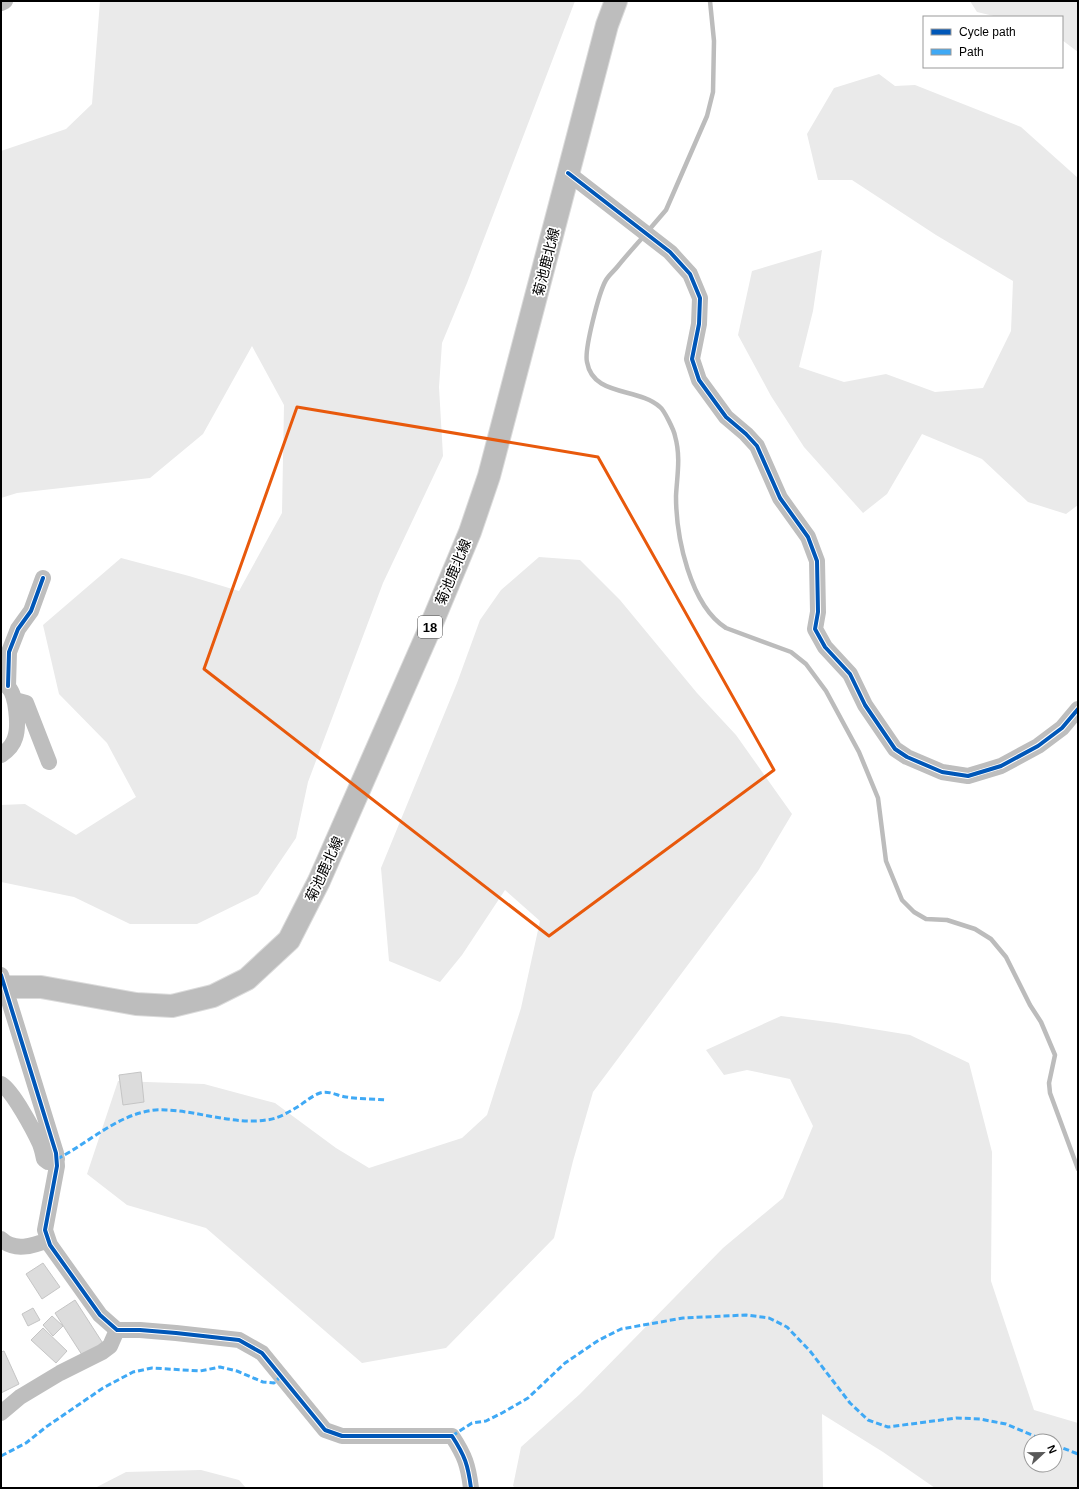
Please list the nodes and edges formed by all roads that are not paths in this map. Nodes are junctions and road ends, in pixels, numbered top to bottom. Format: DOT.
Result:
graph roads {
  1 [pos="5,1"];
  2 [pos="616,1"];
  3 [pos="1,3"];
  4 [pos="568,173"];
  5 [pos="42,578"];
  6 [pos="8,690"];
  7 [pos="1078,709"];
  8 [pos="1,755"];
  9 [pos="49,762"];
  10 [pos="2,983"];
  11 [pos="1,1084"];
  12 [pos="57,1159"];
  13 [pos="1,1239"];
  14 [pos="48,1240"];
  15 [pos="117,1330"];
  16 [pos="1,1413"];
  17 [pos="471,1488"];
  1 -- 3 [label="street"];
  2 -- 4 [label="main road, 菊池鹿北線 / 18"];
  4 -- 7 [label="street"];
  4 -- 10 [label="main road, 菊池鹿北線 / 18"];
  5 -- 6 [label="street"];
  6 -- 8 [label="street"];
  6 -- 9 [label="street"];
  10 -- 12 [label="street"];
  11 -- 12 [label="street"];
  12 -- 14 [label="street"];
  13 -- 14 [label="street"];
  14 -- 15 [label="street"];
  15 -- 16 [label="street"];
  15 -- 17 [label="street"];
}
